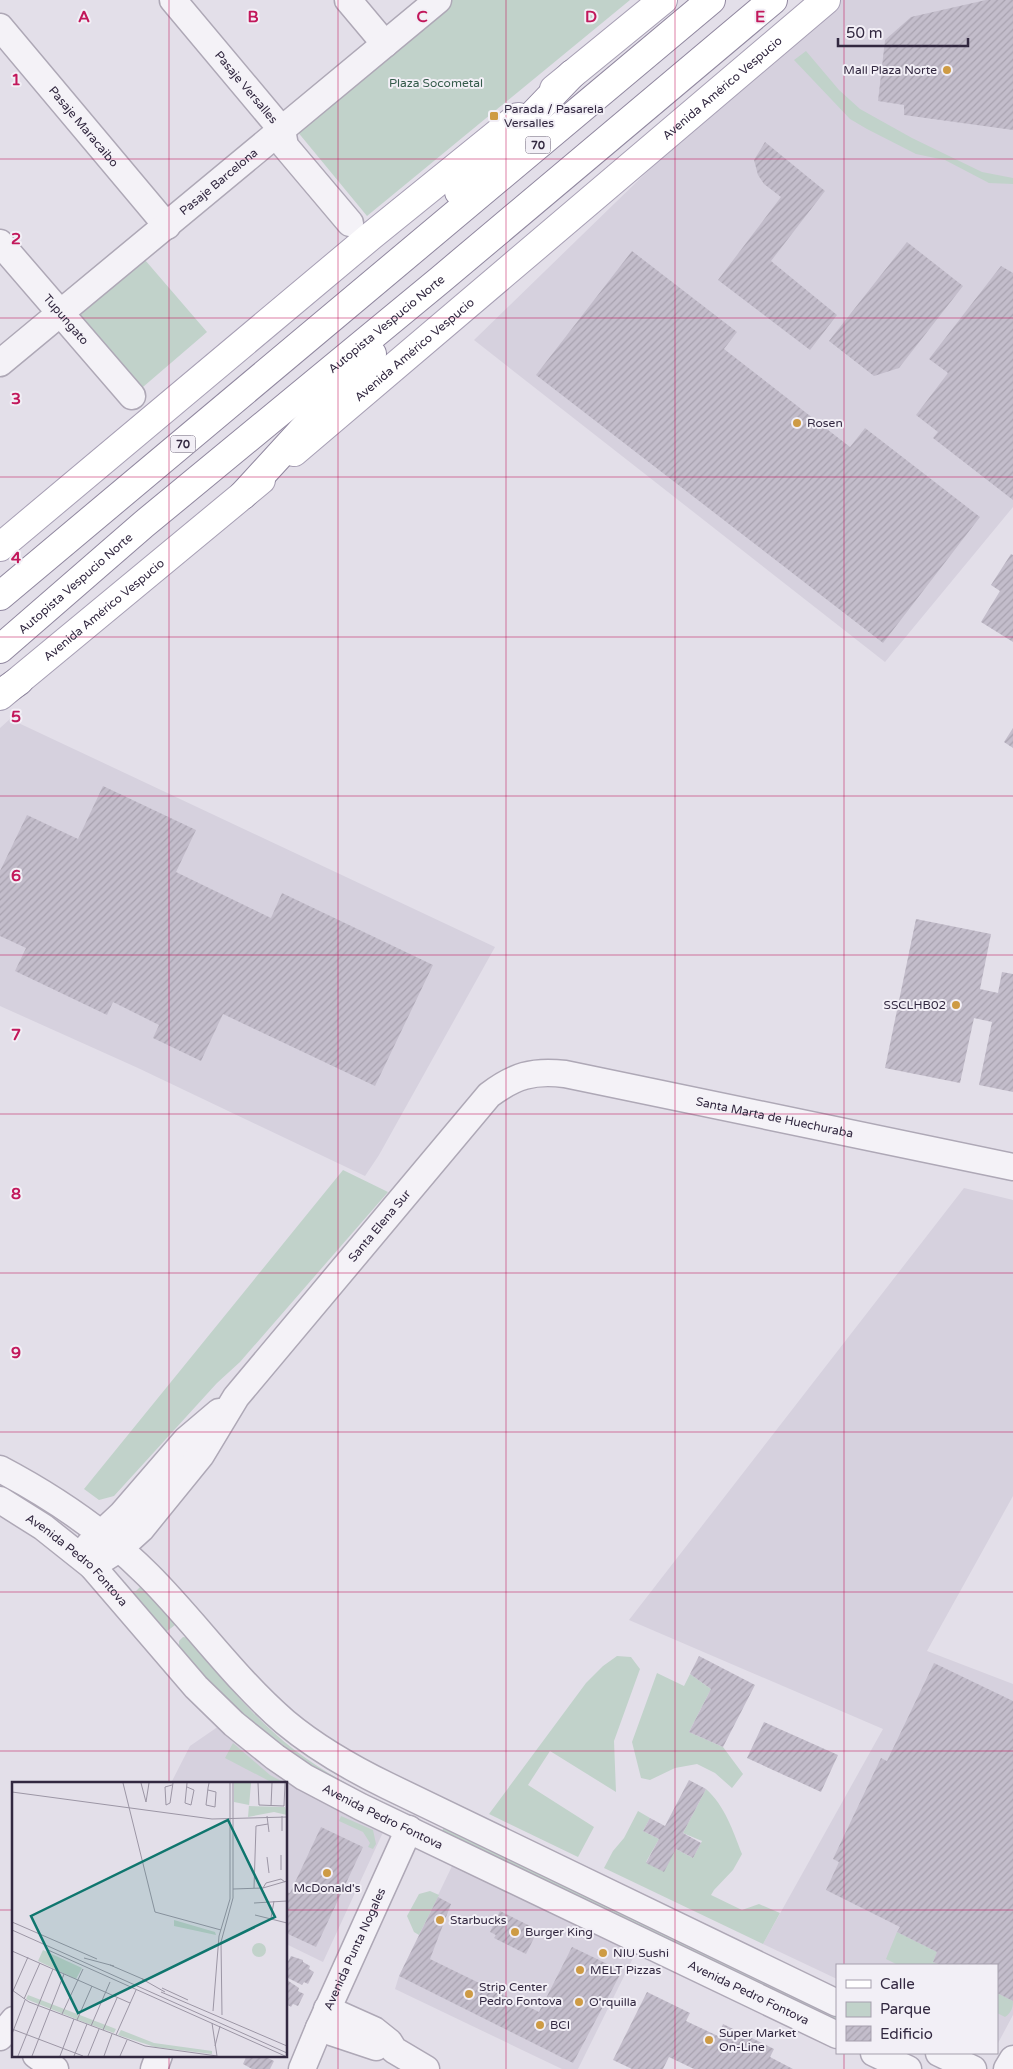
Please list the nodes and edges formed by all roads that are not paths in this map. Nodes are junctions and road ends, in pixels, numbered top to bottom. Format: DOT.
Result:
graph roads {
  1 [pos="172,0"];
  2 [pos="348,0"];
  3 [pos="438,0"];
  4 [pos="663,0"];
  5 [pos="711,0"];
  6 [pos="773,0"];
  7 [pos="826,0"];
  8 [pos="0,27"];
  9 [pos="385,44"];
  10 [pos="572,74"];
  11 [pos="282,130"];
  12 [pos="350,223"];
  13 [pos="167,226"];
  14 [pos="0,243"];
  15 [pos="440,280"];
  16 [pos="365,291"];
  17 [pos="60,313"];
  18 [pos="0,363"];
  19 [pos="132,396"];
  20 [pos="243,495"];
  21 [pos="0,548"];
  22 [pos="0,596"];
  23 [pos="0,649"];
  24 [pos="6,690"];
  25 [pos="534,1073"];
  26 [pos="1013,1168"];
  27 [pos="0,1470"];
  28 [pos="0,1500"];
  29 [pos="110,1541"];
  30 [pos="86,1561"];
  31 [pos="202,1633"];
  32 [pos="170,1656"];
  33 [pos="409,1829"];
  34 [pos="836,2003"];
  35 [pos="323,2018"];
  36 [pos="836,2035"];
  37 [pos="394,2050"];
  38 [pos="876,2054"];
  39 [pos="941,2054"];
  40 [pos="37,2056"];
  41 [pos="159,2056"];
  42 [pos="1013,2058"];
  43 [pos="55,2069"];
  44 [pos="154,2069"];
  45 [pos="302,2069"];
  46 [pos="426,2069"];
  47 [pos="908,2069"];
  48 [pos="973,2069"];
  49 [pos="1007,2069"];
  1 -- 11 [label="street, Pasaje Versalles"];
  2 -- 9 [label="street"];
  3 -- 9 [label="street, Pasaje Barcelona"];
  4 -- 10 [label="main road"];
  5 -- 16 [label="main road, 70"];
  6 -- 15 [label="main road, Autopista Vespucio Norte"];
  7 -- 20 [label="main road, Avenida Américo Vespucio"];
  8 -- 13 [label="street, Pasaje Maracaibo"];
  9 -- 11 [label="street, Pasaje Barcelona"];
  10 -- 16 [label="main road"];
  10 -- 21 [label="main road"];
  11 -- 12 [label="street, Pasaje Versalles"];
  11 -- 13 [label="street, Pasaje Barcelona"];
  13 -- 17 [label="street, Pasaje Barcelona"];
  14 -- 17 [label="street, Tupungato"];
  15 -- 20 [label="main road"];
  15 -- 23 [label="main road, Autopista Vespucio Norte"];
  16 -- 22 [label="main road, 70"];
  17 -- 18 [label="street, Pasaje Barcelona"];
  17 -- 19 [label="street, Tupungato"];
  20 -- 24 [label="main road, Avenida Américo Vespucio"];
  25 -- 26 [label="street, Santa Marta de Huechuraba"];
  25 -- 29 [label="street, Santa Elena Sur"];
  27 -- 29 [label="street"];
  28 -- 30 [label="street, Avenida Pedro Fontova"];
  29 -- 30 [label="street, Santa Elena Sur"];
  29 -- 31 [label="street"];
  30 -- 32 [label="street, Avenida Pedro Fontova"];
  31 -- 32 [label="street"];
  31 -- 34 [label="street"];
  32 -- 33 [label="street, Avenida Pedro Fontova"];
  33 -- 35 [label="street, Avenida Punta Nogales"];
  33 -- 36 [label="street, Avenida Pedro Fontova"];
  35 -- 37 [label="street"];
  35 -- 37 [label="street"];
  35 -- 45 [label="street, Avenida Punta Nogales"];
  37 -- 46 [label="street"];
  38 -- 47 [label="street"];
  39 -- 48 [label="street"];
  40 -- 43 [label="street"];
  41 -- 44 [label="street"];
  42 -- 49 [label="street"];
}
